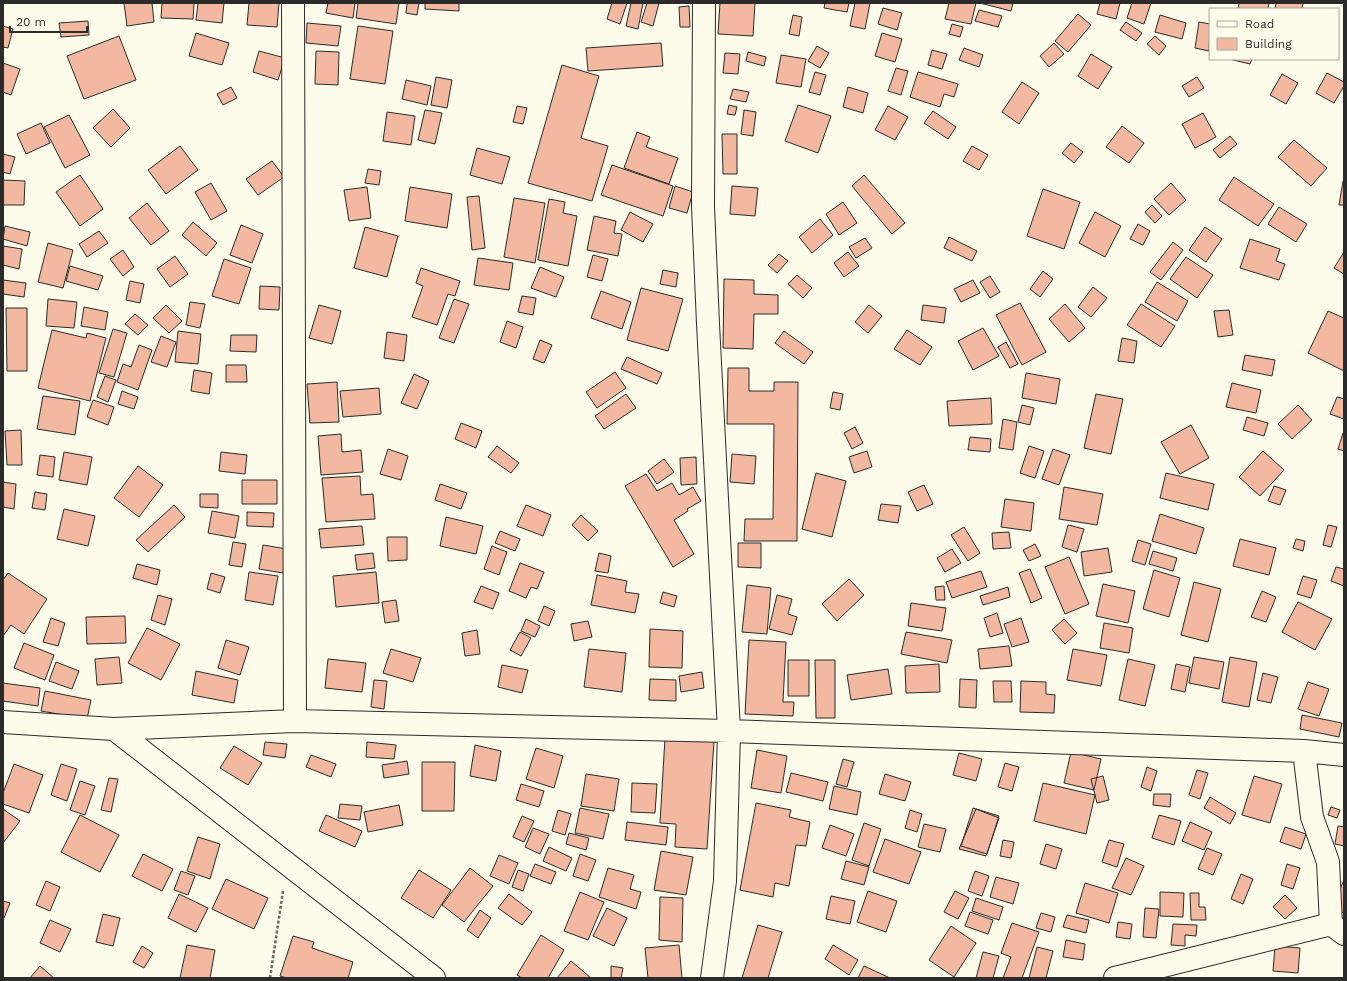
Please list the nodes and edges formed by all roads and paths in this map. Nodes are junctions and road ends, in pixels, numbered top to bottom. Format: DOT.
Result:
graph roads {
  1 [pos="293,3"];
  2 [pos="704,3"];
  3 [pos="295,721"];
  4 [pos="3,722"];
  5 [pos="114,729"];
  6 [pos="729,731"];
  7 [pos="1304,751"];
  8 [pos="1344,755"];
  9 [pos="286,863"];
  10 [pos="1337,929"];
  11 [pos="270,978"];
  12 [pos="434,978"];
  13 [pos="712,978"];
  14 [pos="1115,978"];
  1 -- 3 [label="street"];
  2 -- 6 [label="street"];
  3 -- 5 [label="street"];
  3 -- 6 [label="street"];
  4 -- 5 [label="street"];
  5 -- 9 [label="street"];
  6 -- 7 [label="street"];
  6 -- 13 [label="street"];
  7 -- 8 [label="street"];
  7 -- 10 [label="street"];
  9 -- 11 [label="path"];
  9 -- 12 [label="street"];
  10 -- 14 [label="street"];
}
